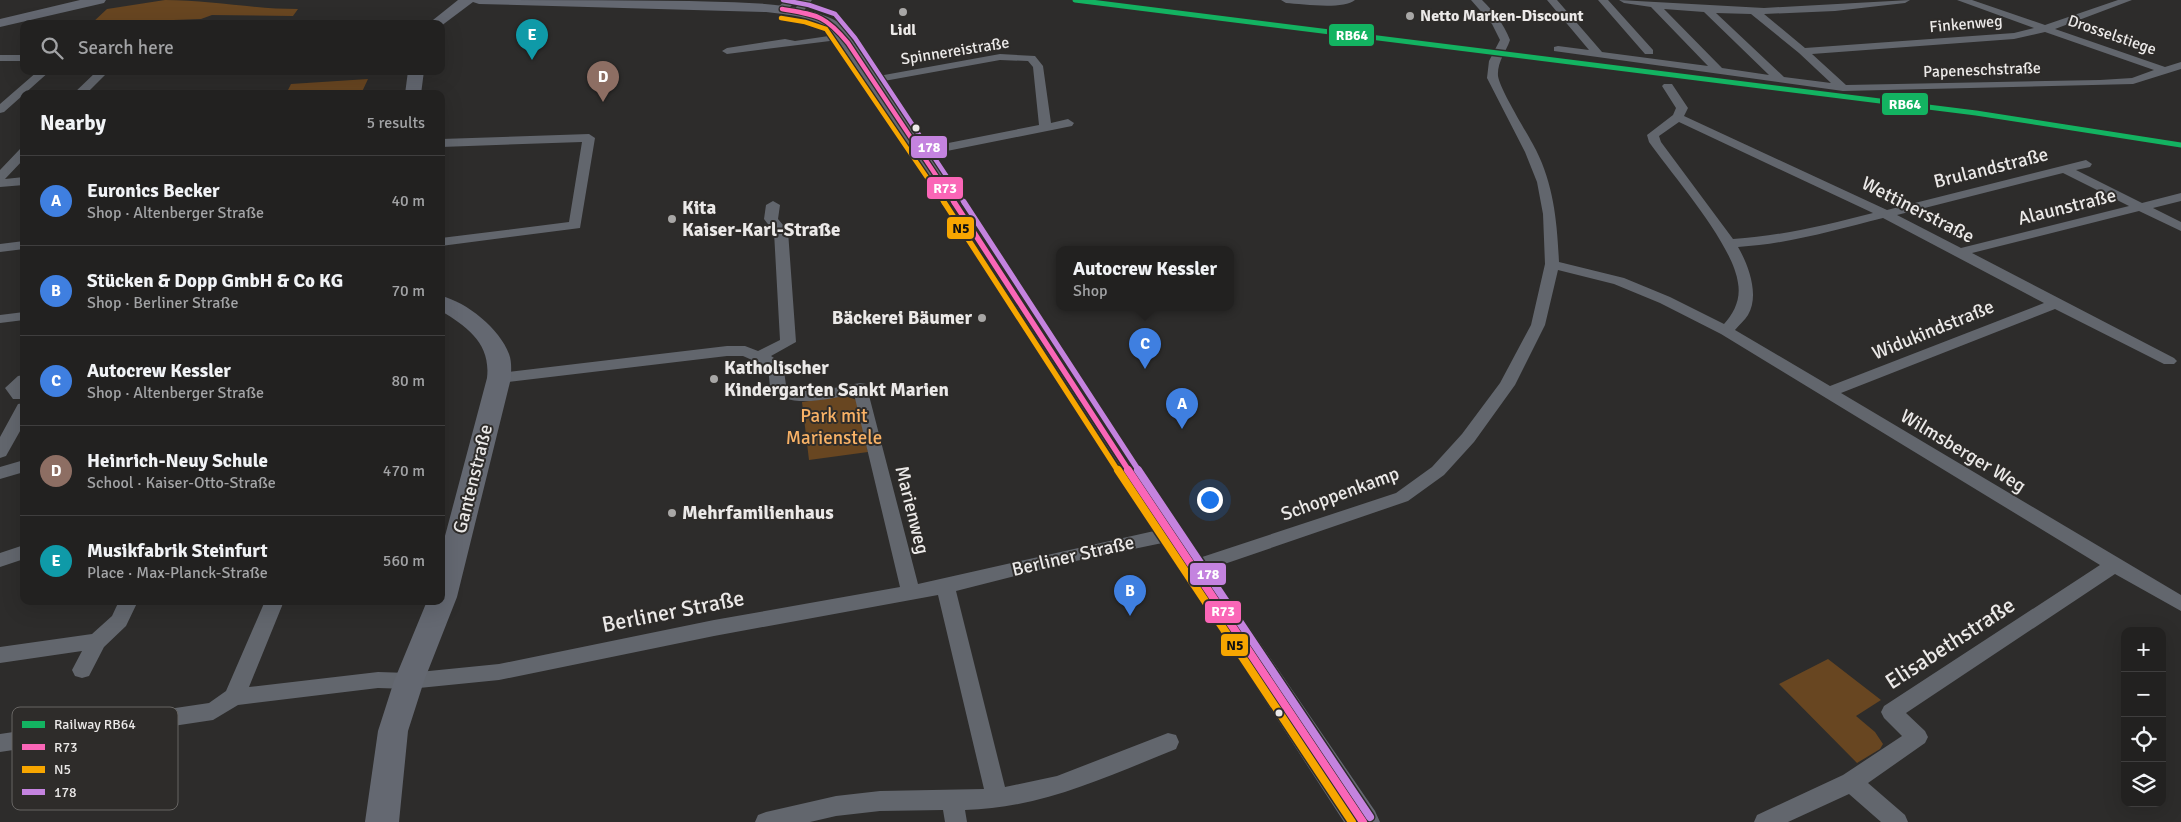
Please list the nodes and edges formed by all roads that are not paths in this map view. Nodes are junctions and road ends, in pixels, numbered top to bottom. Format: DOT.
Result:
graph roads {
  1 [pos="100,0"];
  2 [pos="467,0"];
  3 [pos="479,0"];
  4 [pos="1286,0"];
  5 [pos="1350,0"];
  6 [pos="1476,0"];
  7 [pos="1552,0"];
  8 [pos="1603,0"];
  9 [pos="1624,0"];
  10 [pos="1728,0"];
  11 [pos="1905,0"];
  12 [pos="1962,0"];
  13 [pos="2127,0"];
  14 [pos="1654,4"];
  15 [pos="795,5"];
  16 [pos="1705,8"];
  17 [pos="1755,11"];
  18 [pos="440,20"];
  19 [pos="0,23"];
  20 [pos="2044,29"];
  21 [pos="842,37"];
  22 [pos="1558,49"];
  23 [pos="1803,51"];
  24 [pos="727,52"];
  25 [pos="1649,52"];
  26 [pos="1598,54"];
  27 [pos="0,58"];
  28 [pos="20,58"];
  29 [pos="2181,65"];
  30 [pos="1719,71"];
  31 [pos="2167,71"];
  32 [pos="40,75"];
  33 [pos="99,75"];
  34 [pos="415,75"];
  35 [pos="872,80"];
  36 [pos="1781,80"];
  37 [pos="1668,86"];
  38 [pos="1843,88"];
  39 [pos="23,90"];
  40 [pos="83,90"];
  41 [pos="414,90"];
  42 [pos="20,93"];
  43 [pos="0,110"];
  44 [pos="1678,117"];
  45 [pos="1068,123"];
  46 [pos="1045,126"];
  47 [pos="589,138"];
  48 [pos="445,143"];
  49 [pos="922,152"];
  50 [pos="20,156"];
  51 [pos="2086,164"];
  52 [pos="2066,170"];
  53 [pos="0,177"];
  54 [pos="20,181"];
  55 [pos="0,183"];
  56 [pos="2181,197"];
  57 [pos="773,204"];
  58 [pos="2142,208"];
  59 [pos="1884,213"];
  60 [pos="2181,227"];
  61 [pos="445,241"];
  62 [pos="1729,243"];
  63 [pos="20,246"];
  64 [pos="0,248"];
  65 [pos="1961,252"];
  66 [pos="1552,264"];
  67 [pos="2054,304"];
  68 [pos="445,305"];
  69 [pos="20,316"];
  70 [pos="0,319"];
  71 [pos="1726,332"];
  72 [pos="759,356"];
  73 [pos="2169,361"];
  74 [pos="499,378"];
  75 [pos="1828,393"];
  76 [pos="20,415"];
  77 [pos="0,452"];
  78 [pos="20,467"];
  79 [pos="0,473"];
  80 [pos="1172,534"];
  81 [pos="20,553"];
  82 [pos="0,560"];
  83 [pos="2114,565"];
  84 [pos="1194,567"];
  85 [pos="945,586"];
  86 [pos="445,589"];
  87 [pos="911,592"];
  88 [pos="2181,604"];
  89 [pos="127,605"];
  90 [pos="273,605"];
  91 [pos="440,605"];
  92 [pos="97,641"];
  93 [pos="0,655"];
  94 [pos="82,670"];
  95 [pos="409,681"];
  96 [pos="234,698"];
  97 [pos="178,716"];
  98 [pos="1168,742"];
  99 [pos="1851,782"];
  100 [pos="996,799"];
  101 [pos="955,812"];
  102 [pos="382,822"];
  103 [pos="766,822"];
  104 [pos="1363,822"];
  105 [pos="1765,822"];
  106 [pos="1897,822"];
  1 -- 19 [label="main road"];
  2 -- 18 [label="main road"];
  3 -- 15 [label="main road"];
  4 -- 5 [label="street"];
  6 -- 66 [label="street, Schoppenkamp"];
  7 -- 26 [label="street"];
  8 -- 25 [label="street"];
  9 -- 14 [label="street"];
  10 -- 17 [label="street"];
  11 -- 17 [label="street"];
  12 -- 20 [label="street, Drosselstiege"];
  13 -- 20 [label="street, Finkenweg"];
  14 -- 16 [label="street"];
  14 -- 30 [label="street"];
  15 -- 21 [label="main road"];
  16 -- 17 [label="street"];
  16 -- 36 [label="street"];
  17 -- 23 [label="street"];
  20 -- 23 [label="street, Finkenweg"];
  20 -- 31 [label="street, Drosselstiege"];
  21 -- 24 [label="street"];
  21 -- 35 [label="main road"];
  22 -- 26 [label="street, Papeneschstraße"];
  23 -- 38 [label="street"];
  26 -- 30 [label="street, Papeneschstraße"];
  27 -- 28 [label="street"];
  29 -- 31 [label="street, Papeneschstraße"];
  30 -- 36 [label="street, Papeneschstraße"];
  31 -- 38 [label="street, Papeneschstraße"];
  32 -- 39 [label="street"];
  33 -- 40 [label="street"];
  34 -- 41 [label="main road"];
  35 -- 46 [label="street, Spinnereistraße"];
  35 -- 49 [label="main road"];
  36 -- 38 [label="street, Papeneschstraße"];
  37 -- 44 [label="street"];
  42 -- 43 [label="street"];
  44 -- 59 [label="street, Wettinerstraße"];
  44 -- 62 [label="street"];
  45 -- 46 [label="street"];
  46 -- 49 [label="street"];
  47 -- 48 [label="street"];
  47 -- 61 [label="street"];
  49 -- 80 [label="main road"];
  50 -- 53 [label="street"];
  51 -- 52 [label="street, Brulandstraße"];
  52 -- 58 [label="street"];
  52 -- 59 [label="street, Brulandstraße"];
  54 -- 55 [label="street"];
  56 -- 58 [label="street, Alaunstraße"];
  57 -- 72 [label="street"];
  58 -- 60 [label="street"];
  58 -- 65 [label="street, Alaunstraße"];
  59 -- 62 [label="street, Brulandstraße"];
  59 -- 65 [label="street, Wettinerstraße"];
  62 -- 71 [label="street"];
  63 -- 64 [label="street"];
  65 -- 67 [label="street, Wettinerstraße"];
  66 -- 71 [label="street, Wilmsberger Weg"];
  66 -- 84 [label="street, Schoppenkamp"];
  67 -- 73 [label="street, Wettinerstraße"];
  67 -- 75 [label="street, Widukindstraße"];
  68 -- 74 [label="main road, Gantenstraße"];
  69 -- 70 [label="street"];
  71 -- 75 [label="street, Wilmsberger Weg"];
  72 -- 74 [label="street, Marienweg"];
  72 -- 87 [label="street, Marienweg"];
  74 -- 86 [label="main road, Gantenstraße"];
  75 -- 83 [label="street, Wilmsberger Weg"];
  76 -- 77 [label="street"];
  78 -- 79 [label="street"];
  80 -- 84 [label="main road"];
  80 -- 85 [label="street, Berliner Straße"];
  81 -- 82 [label="street"];
  83 -- 88 [label="street, Wilmsberger Weg"];
  83 -- 99 [label="street, Elisabethstraße"];
  84 -- 104 [label="main road"];
  85 -- 87 [label="street, Berliner Straße"];
  85 -- 100 [label="street"];
  87 -- 95 [label="street, Berliner Straße"];
  89 -- 92 [label="street"];
  90 -- 96 [label="street"];
  91 -- 95 [label="main road, Gantenstraße"];
  92 -- 93 [label="street"];
  92 -- 94 [label="street"];
  95 -- 96 [label="street, Berliner Straße"];
  95 -- 102 [label="main road, Gantenstraße"];
  96 -- 97 [label="street"];
  98 -- 100 [label="street"];
  99 -- 105 [label="street, Elisabethstraße"];
  99 -- 106 [label="street"];
  100 -- 101 [label="street"];
  101 -- 103 [label="street"];
}
